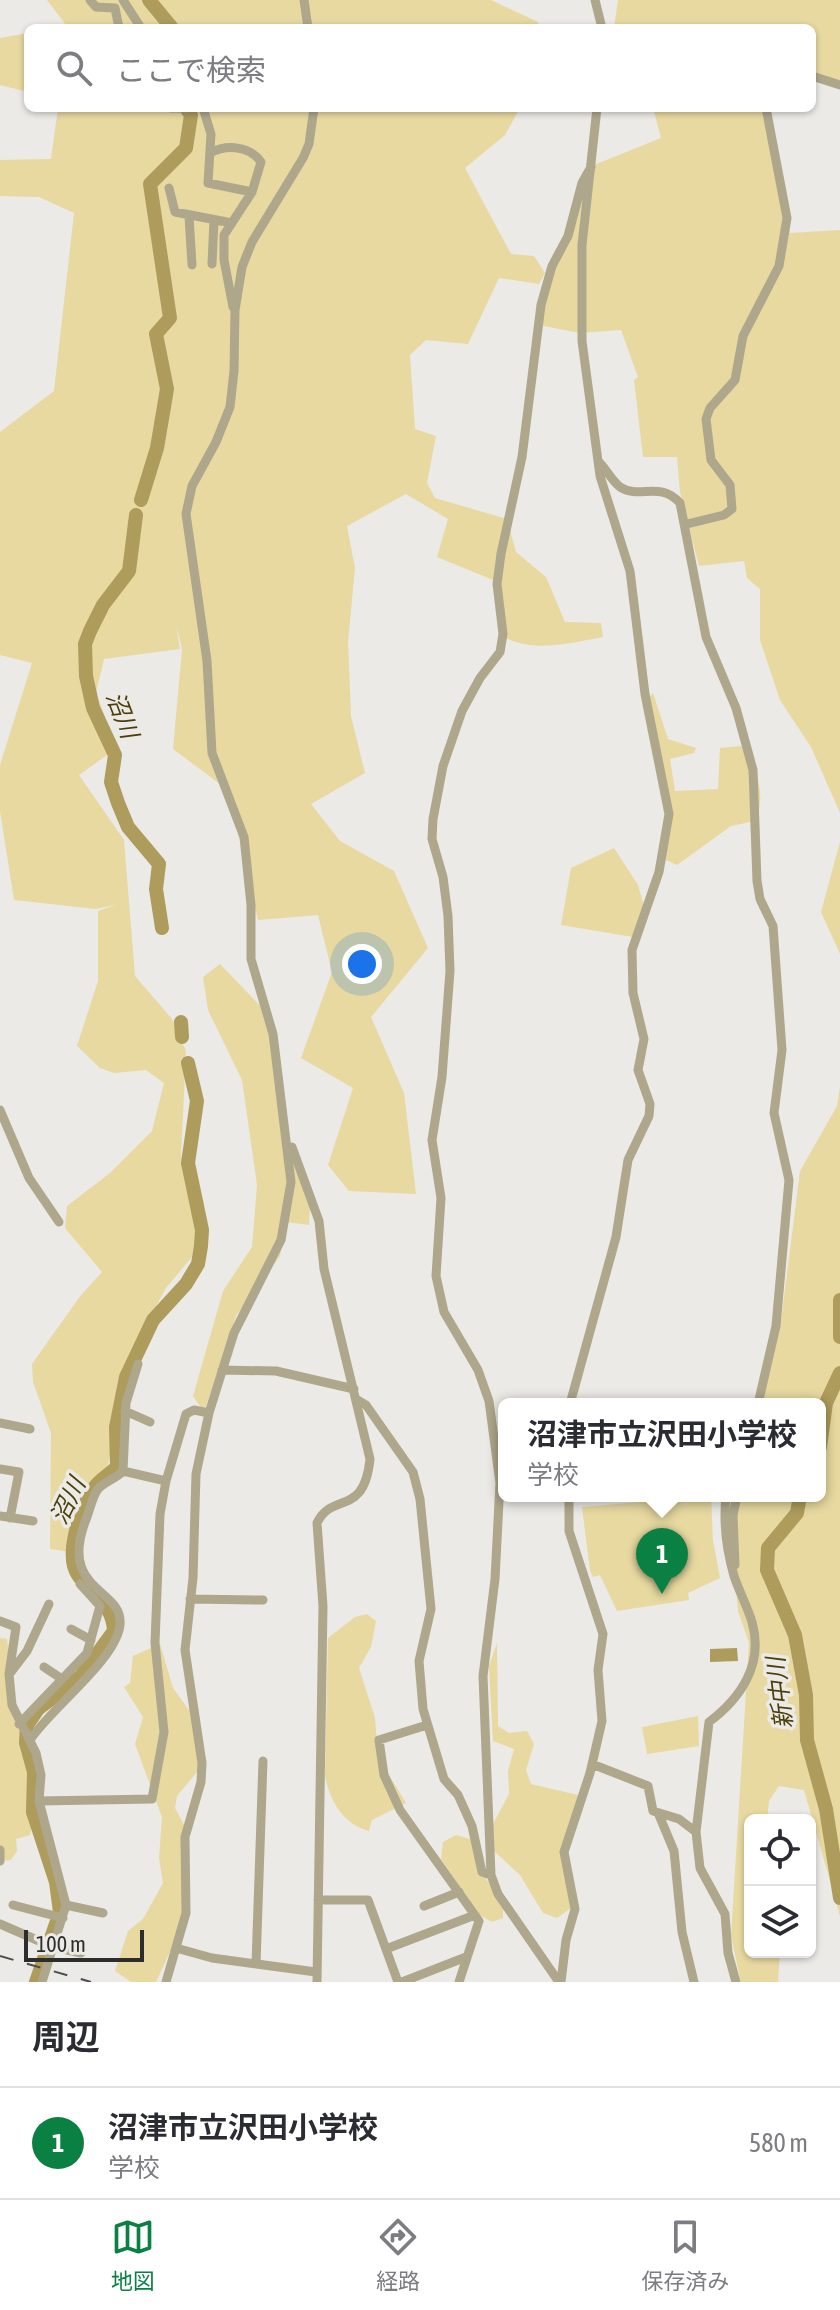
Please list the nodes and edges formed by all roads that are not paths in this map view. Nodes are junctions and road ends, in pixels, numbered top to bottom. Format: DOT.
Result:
graph roads {
  1 [pos="90,0"];
  2 [pos="123,0"];
  3 [pos="304,0"];
  4 [pos="595,0"];
  5 [pos="112,4"];
  6 [pos="118,24"];
  7 [pos="138,24"];
  8 [pos="307,24"];
  9 [pos="601,24"];
  10 [pos="816,77"];
  11 [pos="840,85"];
  12 [pos="204,112"];
  13 [pos="313,112"];
  14 [pos="597,112"];
  15 [pos="767,112"];
  16 [pos="210,153"];
  17 [pos="591,167"];
  18 [pos="169,188"];
  19 [pos="252,192"];
  20 [pos="189,216"];
  21 [pos="214,220"];
  22 [pos="232,223"];
  23 [pos="212,264"];
  24 [pos="192,265"];
  25 [pos="235,310"];
  26 [pos="599,462"];
  27 [pos="687,524"];
  28 [pos="0,1110"];
  29 [pos="289,1140"];
  30 [pos="59,1222"];
  31 [pos="138,1364"];
  32 [pos="222,1370"];
  33 [pos="355,1394"];
  34 [pos="572,1398"];
  35 [pos="759,1398"];
  36 [pos="125,1411"];
  37 [pos="209,1413"];
  38 [pos="150,1422"];
  39 [pos="0,1423"];
  40 [pos="30,1429"];
  41 [pos="498,1468"];
  42 [pos="0,1469"];
  43 [pos="123,1471"];
  44 [pos="166,1481"];
  45 [pos="499,1502"];
  46 [pos="569,1502"];
  47 [pos="725,1502"];
  48 [pos="736,1502"];
  49 [pos="5,1517"];
  50 [pos="33,1521"];
  51 [pos="734,1577"];
  52 [pos="80,1584"];
  53 [pos="190,1599"];
  54 [pos="263,1600"];
  55 [pos="49,1604"];
  56 [pos="0,1621"];
  57 [pos="71,1629"];
  58 [pos="91,1640"];
  59 [pos="44,1667"];
  60 [pos="9,1674"];
  61 [pos="62,1679"];
  62 [pos="427,1725"];
  63 [pos="21,1727"];
  64 [pos="30,1740"];
  65 [pos="263,1761"];
  66 [pos="592,1764"];
  67 [pos="39,1801"];
  68 [pos="659,1815"];
  69 [pos="696,1832"];
  70 [pos="0,1850"];
  71 [pos="0,1861"];
  72 [pos="491,1875"];
  73 [pos="459,1892"];
  74 [pos="318,1900"];
  75 [pos="13,1905"];
  76 [pos="66,1905"];
  77 [pos="424,1906"];
  78 [pos="103,1913"];
  79 [pos="475,1915"];
  80 [pos="59,1917"];
  81 [pos="0,1924"];
  82 [pos="48,1945"];
  83 [pos="176,1948"];
  84 [pos="386,1949"];
  85 [pos="81,1953"];
  86 [pos="466,1957"];
  87 [pos="256,1964"];
  88 [pos="316,1977"];
  89 [pos="42,1982"];
  90 [pos="166,1982"];
  91 [pos="400,1982"];
  92 [pos="459,1982"];
  93 [pos="560,1982"];
  94 [pos="694,1982"];
  95 [pos="736,1982"];
  1 -- 5 [label="street"];
  2 -- 7 [label="street"];
  3 -- 8 [label="street"];
  4 -- 9 [label="street"];
  5 -- 6 [label="street"];
  10 -- 11 [label="street"];
  12 -- 16 [label="street"];
  13 -- 25 [label="street"];
  14 -- 17 [label="street"];
  15 -- 27 [label="street"];
  16 -- 19 [label="street"];
  16 -- 19 [label="street"];
  17 -- 26 [label="street"];
  17 -- 41 [label="street"];
  18 -- 20 [label="street"];
  19 -- 22 [label="street"];
  20 -- 21 [label="street"];
  20 -- 24 [label="street"];
  21 -- 22 [label="street"];
  21 -- 23 [label="street"];
  22 -- 25 [label="street"];
  25 -- 29 [label="street"];
  26 -- 27 [label="street"];
  26 -- 34 [label="street"];
  27 -- 35 [label="street"];
  28 -- 30 [label="street"];
  29 -- 32 [label="street"];
  29 -- 33 [label="street"];
  31 -- 36 [label="street"];
  32 -- 33 [label="street"];
  32 -- 37 [label="street"];
  33 -- 62 [label="street"];
  33 -- 74 [label="street"];
  36 -- 38 [label="street"];
  36 -- 43 [label="street"];
  37 -- 44 [label="street"];
  37 -- 53 [label="street"];
  39 -- 40 [label="street"];
  42 -- 49 [label="street"];
  43 -- 44 [label="street"];
  43 -- 64 [label="street"];
  44 -- 67 [label="street"];
  45 -- 72 [label="street"];
  46 -- 66 [label="street"];
  47 -- 51 [label="street"];
  48 -- 51 [label="street"];
  49 -- 50 [label="street"];
  51 -- 69 [label="street"];
  52 -- 58 [label="street"];
  53 -- 54 [label="street"];
  53 -- 83 [label="street"];
  55 -- 60 [label="street"];
  56 -- 60 [label="street"];
  57 -- 58 [label="street"];
  58 -- 61 [label="street"];
  59 -- 61 [label="street"];
  60 -- 63 [label="street"];
  61 -- 63 [label="street"];
  62 -- 72 [label="street"];
  62 -- 73 [label="street"];
  63 -- 64 [label="street"];
  64 -- 67 [label="street"];
  65 -- 87 [label="street"];
  66 -- 68 [label="street"];
  66 -- 93 [label="street"];
  67 -- 76 [label="street"];
  68 -- 69 [label="street"];
  68 -- 94 [label="street"];
  69 -- 95 [label="street"];
  70 -- 71 [label="street"];
  72 -- 93 [label="street"];
  73 -- 77 [label="street"];
  73 -- 79 [label="street"];
  74 -- 84 [label="street"];
  74 -- 88 [label="street"];
  75 -- 80 [label="street"];
  76 -- 78 [label="street"];
  76 -- 80 [label="street"];
  79 -- 84 [label="street"];
  79 -- 86 [label="street"];
  80 -- 82 [label="street"];
  81 -- 82 [label="street"];
  82 -- 85 [label="street"];
  82 -- 89 [label="street"];
  83 -- 87 [label="street"];
  83 -- 90 [label="street"];
  84 -- 91 [label="street"];
  86 -- 91 [label="street"];
  86 -- 92 [label="street"];
  87 -- 88 [label="street"];
}
